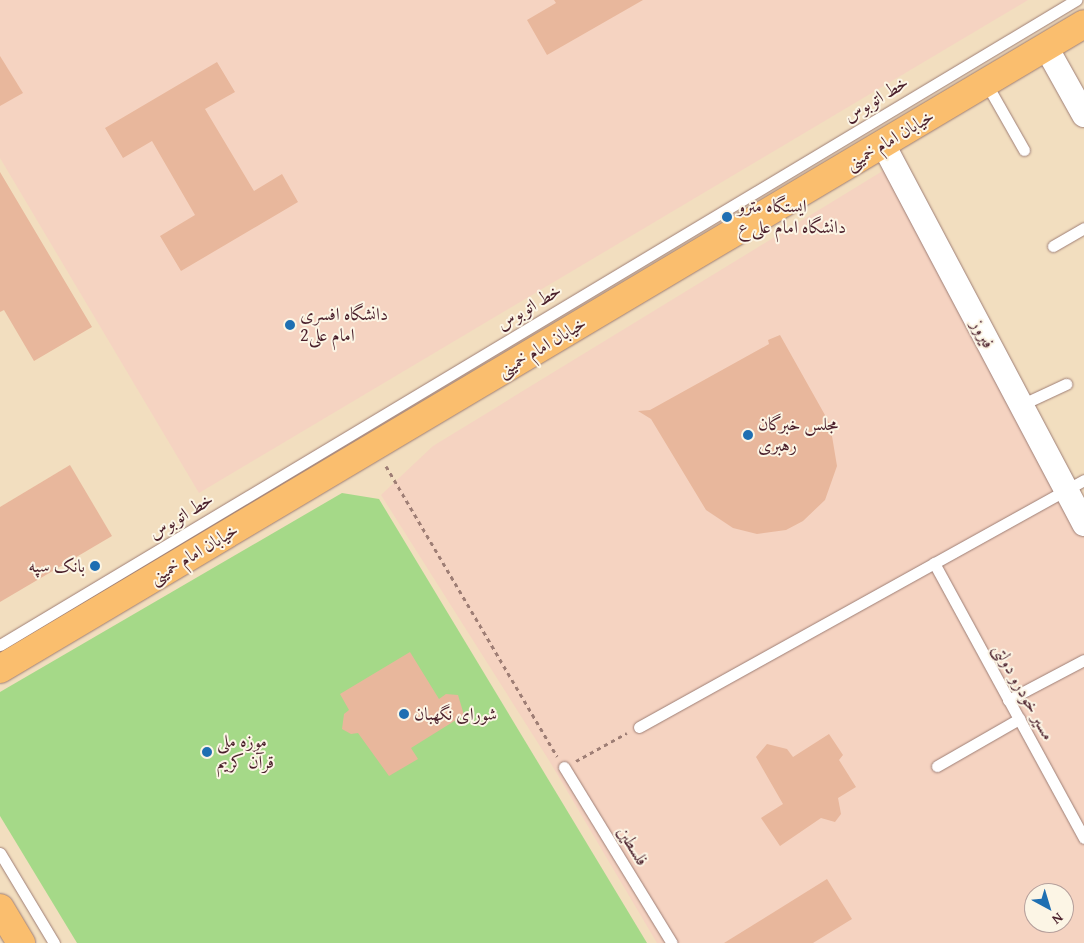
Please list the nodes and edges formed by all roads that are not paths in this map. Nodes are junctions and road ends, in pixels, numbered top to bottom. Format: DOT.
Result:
graph roads {
  1 [pos="1076,0"];
  2 [pos="1084,24"];
  3 [pos="1046,47"];
  4 [pos="986,83"];
  5 [pos="1084,115"];
  6 [pos="883,144"];
  7 [pos="1024,150"];
  8 [pos="1084,228"];
  9 [pos="1052,246"];
  10 [pos="1066,384"];
  11 [pos="1021,405"];
  12 [pos="1075,485"];
  13 [pos="1084,524"];
  14 [pos="934,563"];
  15 [pos="0,645"];
  16 [pos="1084,660"];
  17 [pos="0,669"];
  18 [pos="1008,700"];
  19 [pos="1019,719"];
  20 [pos="639,727"];
  21 [pos="937,766"];
  22 [pos="564,767"];
  23 [pos="1084,838"];
  24 [pos="0,853"];
  25 [pos="0,908"];
  26 [pos="21,943"];
  27 [pos="54,943"];
  28 [pos="672,943"];
  1 -- 15 [label="lane, خط اتوبوس"];
  2 -- 3 [label="main road, خیابان امام خمینی"];
  3 -- 4 [label="main road, خیابان امام خمینی"];
  3 -- 5 [label="street"];
  4 -- 6 [label="main road, خیابان امام خمینی"];
  4 -- 7 [label="lane"];
  6 -- 11 [label="street, فیروز"];
  6 -- 17 [label="main road, خیابان امام خمینی"];
  8 -- 9 [label="lane"];
  10 -- 11 [label="lane"];
  11 -- 12 [label="street, فیروز"];
  12 -- 13 [label="street, فیروز"];
  12 -- 14 [label="lane"];
  14 -- 18 [label="lane, مسیر خودرو دولتی"];
  14 -- 20 [label="lane"];
  16 -- 18 [label="lane"];
  18 -- 19 [label="lane, مسیر خودرو دولتی"];
  19 -- 21 [label="lane"];
  19 -- 23 [label="lane, مسیر خودرو دولتی"];
  22 -- 28 [label="lane, فلسطین"];
  24 -- 27 [label="lane"];
  25 -- 26 [label="main road"];
}
